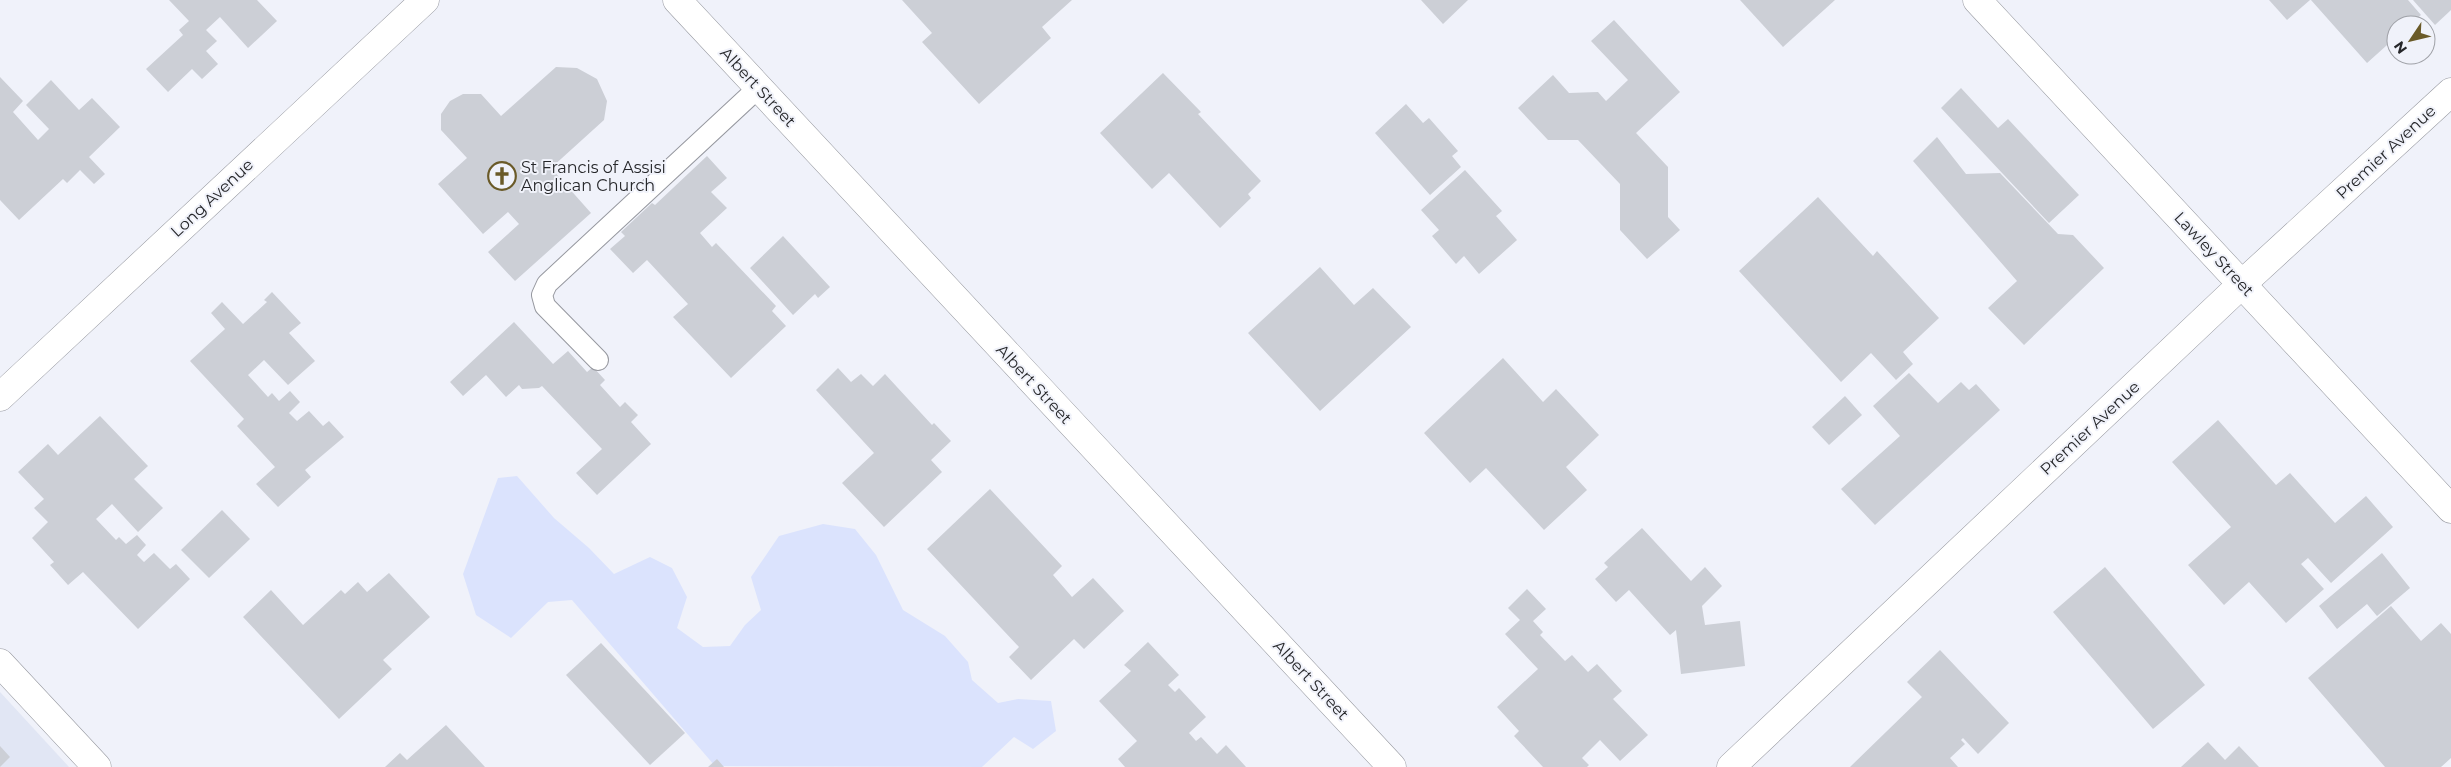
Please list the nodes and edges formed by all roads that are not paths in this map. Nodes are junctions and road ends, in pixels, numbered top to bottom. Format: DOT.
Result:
graph roads {
  1 [pos="424,0"];
  2 [pos="677,0"];
  3 [pos="1977,0"];
  4 [pos="758,88"];
  5 [pos="2451,92"];
  6 [pos="2242,284"];
  7 [pos="598,360"];
  8 [pos="0,397"];
  9 [pos="2451,509"];
  10 [pos="0,662"];
  11 [pos="97,767"];
  12 [pos="1392,767"];
  13 [pos="1731,767"];
  1 -- 8 [label="street, Long Avenue"];
  2 -- 4 [label="street, Albert Street"];
  3 -- 6 [label="street, Lawley Street"];
  4 -- 7 [label="lane"];
  4 -- 12 [label="street, Albert Street"];
  5 -- 6 [label="street, Premier Avenue"];
  6 -- 9 [label="street, Lawley Street"];
  6 -- 13 [label="street, Premier Avenue"];
  10 -- 11 [label="street"];
}
